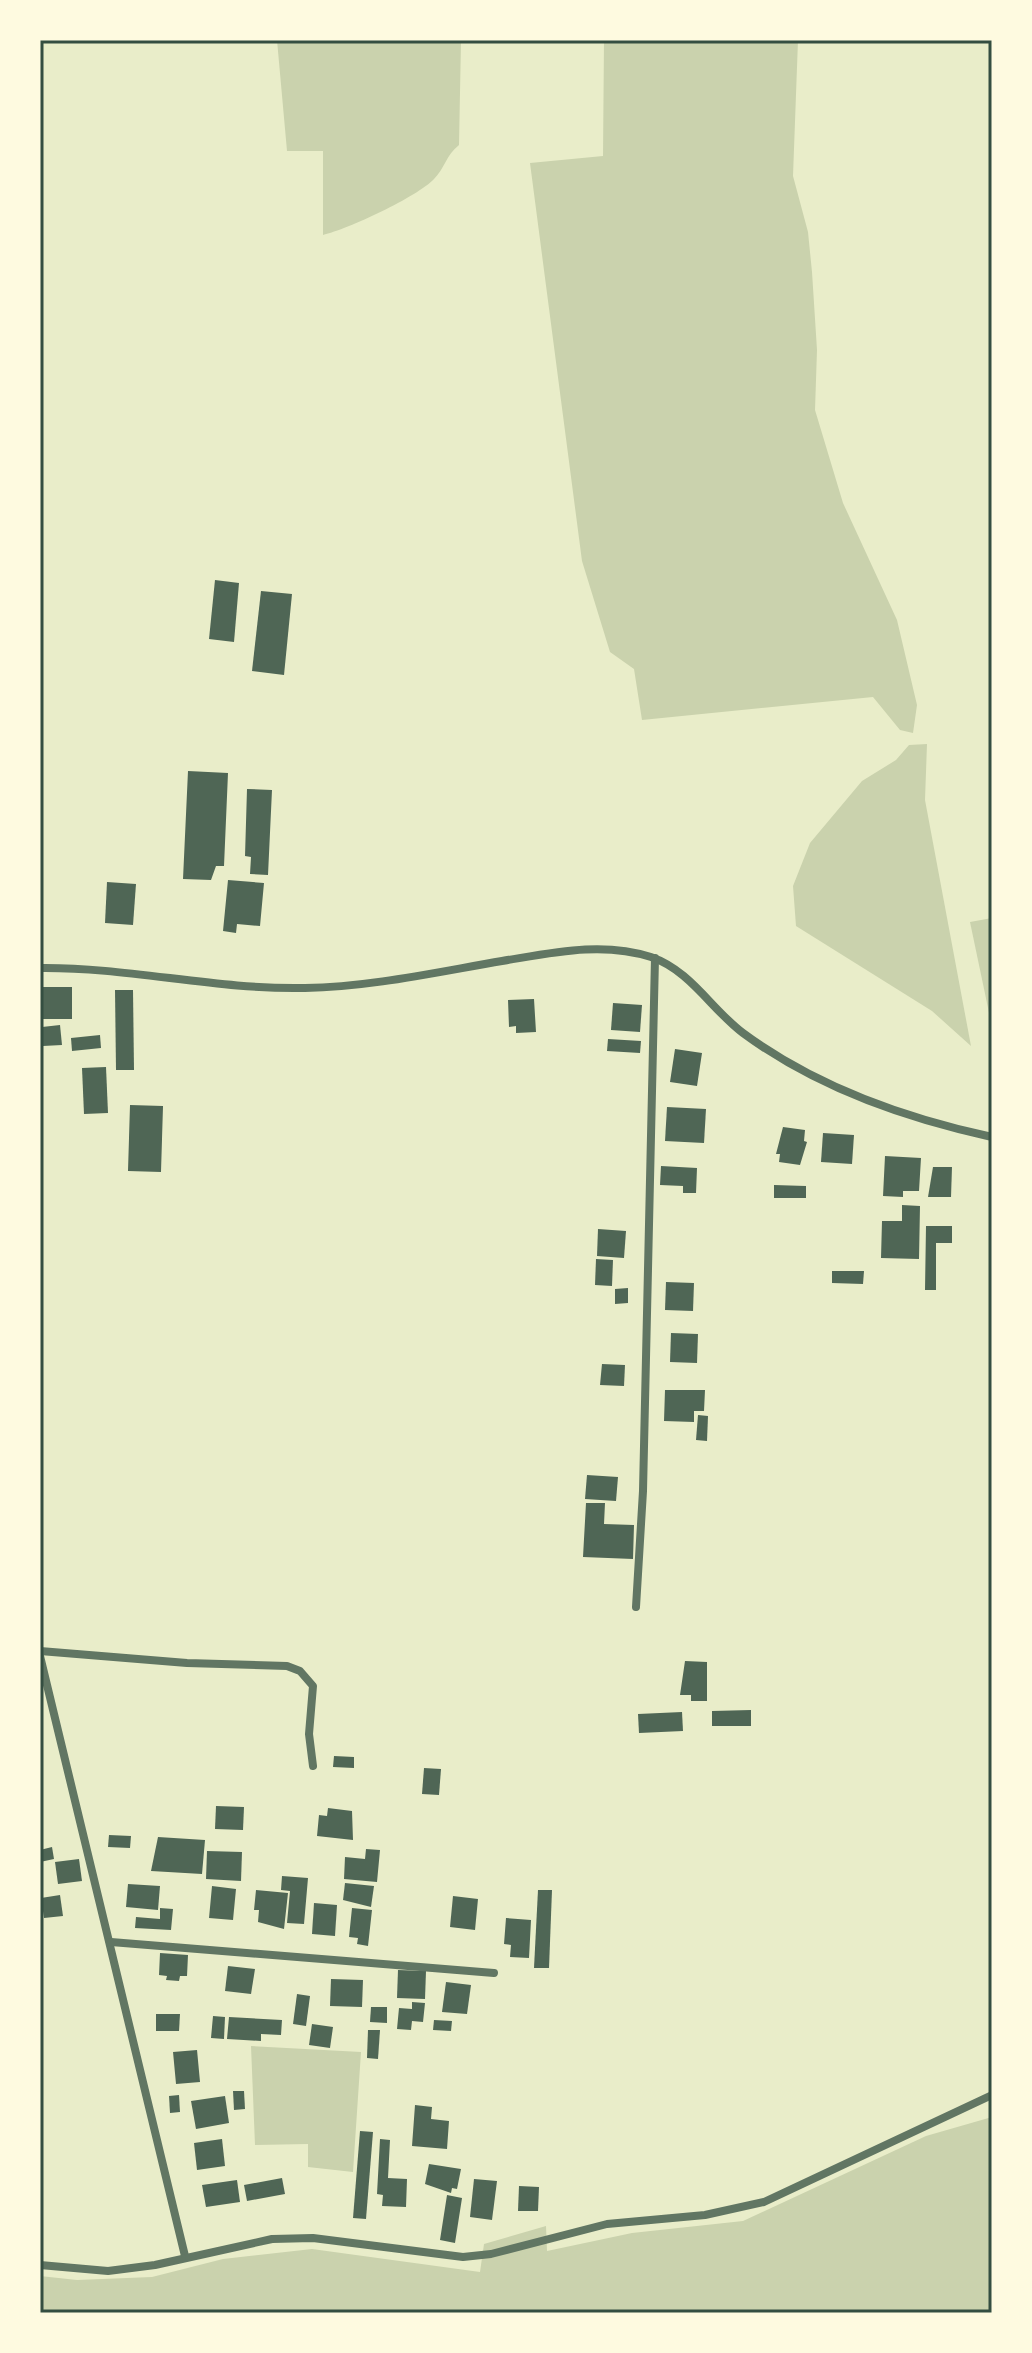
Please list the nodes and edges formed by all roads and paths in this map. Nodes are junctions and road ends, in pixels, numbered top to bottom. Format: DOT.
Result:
graph roads {
  1 [pos="655,958"];
  2 [pos="40,968"];
  3 [pos="992,1137"];
  4 [pos="636,1607"];
  5 [pos="40,1653"];
  6 [pos="313,1766"];
  7 [pos="111,1942"];
  8 [pos="494,1973"];
  9 [pos="992,2095"];
  10 [pos="185,2256"];
  11 [pos="40,2265"];
  1 -- 2 [label="street"];
  1 -- 3 [label="street"];
  1 -- 4 [label="street"];
  5 -- 6 [label="street"];
  5 -- 7 [label="street"];
  7 -- 8 [label="street"];
  7 -- 10 [label="street"];
  9 -- 10 [label="street"];
  10 -- 11 [label="street"];
}
